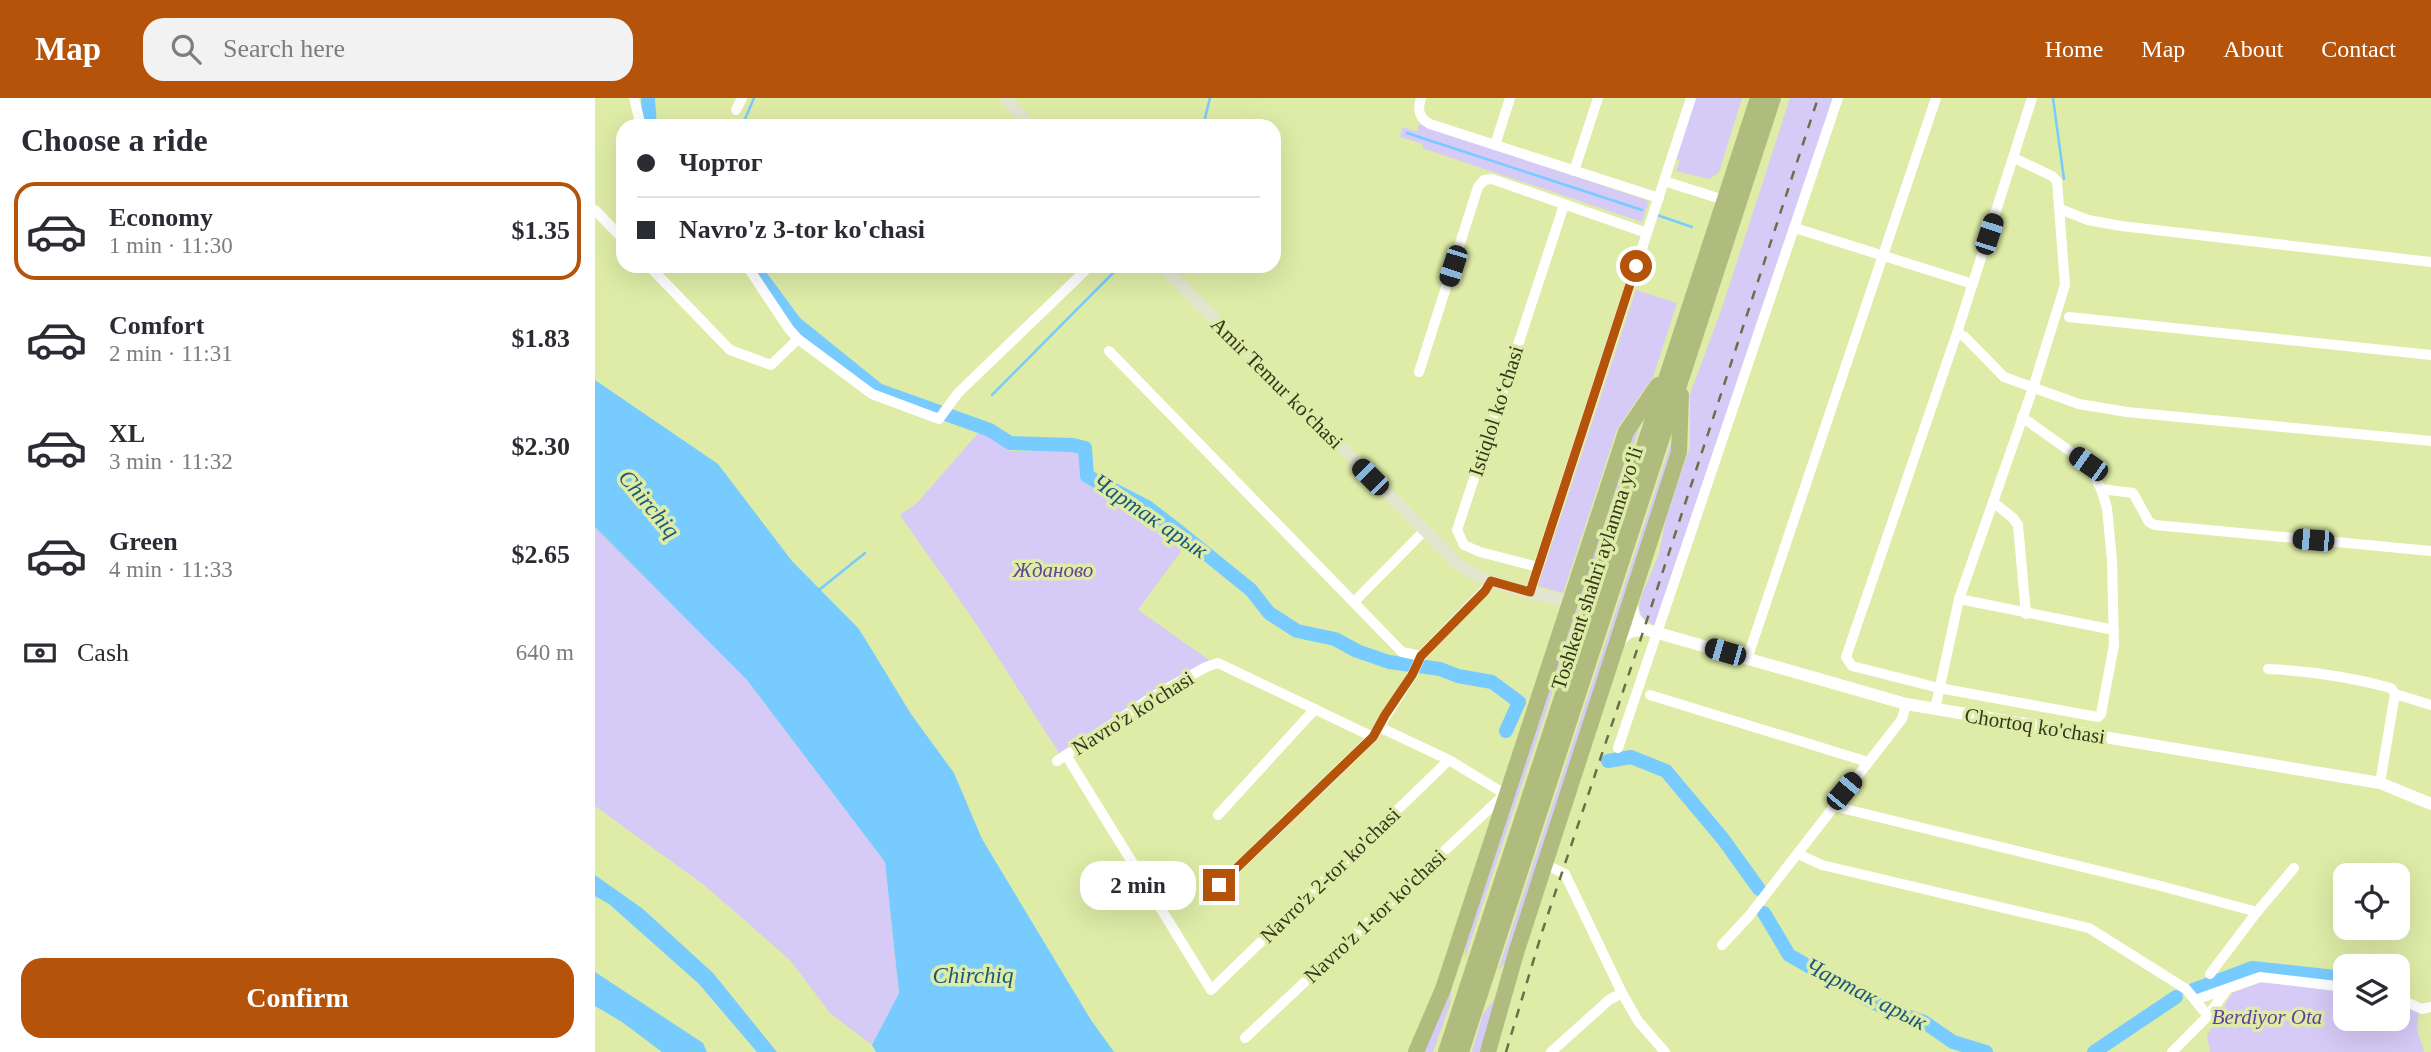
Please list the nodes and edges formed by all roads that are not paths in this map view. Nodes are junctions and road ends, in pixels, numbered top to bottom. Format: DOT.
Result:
graph roads {
  1 [pos="634,98"];
  2 [pos="742,98"];
  3 [pos="1005,98"];
  4 [pos="1421,98"];
  5 [pos="1510,98"];
  6 [pos="1598,98"];
  7 [pos="1691,98"];
  8 [pos="1758,98"];
  9 [pos="1773,98"];
  10 [pos="1838,98"];
  11 [pos="1935,98"];
  12 [pos="2032,98"];
  13 [pos="736,110"];
  14 [pos="639,119"];
  15 [pos="1024,119"];
  16 [pos="1495,145"];
  17 [pos="2014,158"];
  18 [pos="1574,171"];
  19 [pos="1664,181"];
  20 [pos="1659,198"];
  21 [pos="1731,203"];
  22 [pos="1564,205"];
  23 [pos="2060,209"];
  24 [pos="595,210"];
  25 [pos="1795,228"];
  26 [pos="616,232"];
  27 [pos="1647,233"];
  28 [pos="1884,257"];
  29 [pos="2431,262"];
  30 [pos="656,273"];
  31 [pos="752,273"];
  32 [pos="1083,273"];
  33 [pos="1169,273"];
  34 [pos="1973,284"];
  35 [pos="2069,317"];
  36 [pos="1957,333"];
  37 [pos="798,339"];
  38 [pos="1109,351"];
  39 [pos="2431,355"];
  40 [pos="1419,372"];
  41 [pos="1675,373"];
  42 [pos="2033,388"];
  43 [pos="2022,417"];
  44 [pos="2431,441"];
  45 [pos="2101,488"];
  46 [pos="1993,502"];
  47 [pos="1424,531"];
  48 [pos="2431,551"];
  49 [pos="1538,567"];
  50 [pos="1491,581"];
  51 [pos="1530,592"];
  52 [pos="1632,598"];
  53 [pos="1959,599"];
  54 [pos="1355,601"];
  55 [pos="1569,602"];
  56 [pos="2026,614"];
  57 [pos="1644,629"];
  58 [pos="2114,631"];
  59 [pos="1657,633"];
  60 [pos="1616,645"];
  61 [pos="1420,658"];
  62 [pos="1747,659"];
  63 [pos="2268,669"];
  64 [pos="1939,688"];
  65 [pos="2395,694"];
  66 [pos="1650,695"];
  67 [pos="1906,704"];
  68 [pos="2431,705"];
  69 [pos="1315,709"];
  70 [pos="1935,709"];
  71 [pos="1379,727"];
  72 [pos="1373,737"];
  73 [pos="1618,748"];
  74 [pos="1066,755"];
  75 [pos="1449,760"];
  76 [pos="1057,761"];
  77 [pos="1868,762"];
  78 [pos="2380,783"];
  79 [pos="1505,794"];
  80 [pos="2431,804"];
  81 [pos="1832,806"];
  82 [pos="1217,815"];
  83 [pos="1798,853"];
  84 [pos="1545,864"];
  85 [pos="2294,868"];
  86 [pos="1219,885"];
  87 [pos="2257,912"];
  88 [pos="1460,934"];
  89 [pos="1722,944"];
  90 [pos="1516,953"];
  91 [pos="2210,974"];
  92 [pos="2333,985"];
  93 [pos="2227,989"];
  94 [pos="1622,993"];
  95 [pos="2195,1000"];
  96 [pos="2410,1002"];
  97 [pos="2427,1008"];
  98 [pos="2208,1016"];
  99 [pos="1461,1027"];
  100 [pos="1245,1038"];
  101 [pos="2177,1050"];
  102 [pos="1416,1052"];
  103 [pos="1446,1052"];
  104 [pos="1461,1052"];
  105 [pos="1488,1052"];
  106 [pos="1551,1052"];
  107 [pos="1665,1052"];
  1 -- 14 [label="street"];
  2 -- 13 [label="street"];
  3 -- 15 [label="main road"];
  4 -- 16 [label="street"];
  5 -- 16 [label="street"];
  6 -- 18 [label="street"];
  7 -- 19 [label="street"];
  8 -- 21 [label="highway, Toshkent shahri aylanma yoʻli"];
  9 -- 21 [label="highway, Toshkent shahri aylanma yoʻli"];
  10 -- 25 [label="street"];
  11 -- 28 [label="street"];
  12 -- 17 [label="street"];
  16 -- 18 [label="street"];
  17 -- 23 [label="street"];
  17 -- 34 [label="street"];
  18 -- 20 [label="street"];
  19 -- 20 [label="street"];
  19 -- 21 [label="street"];
  20 -- 27 [label="street"];
  21 -- 41 [label="highway, Toshkent shahri aylanma yoʻli"];
  22 -- 27 [label="street"];
  22 -- 40 [label="street"];
  22 -- 49 [label="street, Istiqlol koʻchasi"];
  23 -- 29 [label="street"];
  23 -- 42 [label="street"];
  24 -- 26 [label="street"];
  25 -- 28 [label="street"];
  25 -- 59 [label="street"];
  27 -- 49 [label="street"];
  28 -- 34 [label="street"];
  28 -- 62 [label="street"];
  30 -- 37 [label="street"];
  31 -- 37 [label="street"];
  32 -- 37 [label="street"];
  33 -- 47 [label="main road, Amir Temur ko'chasi"];
  34 -- 36 [label="street"];
  35 -- 39 [label="street"];
  36 -- 42 [label="street"];
  36 -- 64 [label="street"];
  38 -- 54 [label="street"];
  41 -- 52 [label="highway"];
  41 -- 55 [label="highway"];
  41 -- 99 [label="highway, Toshkent shahri aylanma yoʻli"];
  42 -- 43 [label="street"];
  42 -- 44 [label="street"];
  43 -- 45 [label="street"];
  43 -- 46 [label="street"];
  45 -- 48 [label="street"];
  45 -- 58 [label="street"];
  46 -- 53 [label="street"];
  46 -- 56 [label="street"];
  47 -- 50 [label="main road, Amir Temur ko'chasi"];
  47 -- 54 [label="street"];
  49 -- 51 [label="street"];
  50 -- 51 [label="main road, Amir Temur ko'chasi"];
  50 -- 61 [label="street"];
  51 -- 55 [label="main road, Amir Temur ko'chasi"];
  52 -- 57 [label="street"];
  52 -- 60 [label="highway"];
  53 -- 56 [label="street"];
  53 -- 64 [label="street"];
  54 -- 61 [label="street"];
  55 -- 79 [label="highway"];
  56 -- 58 [label="street"];
  57 -- 59 [label="street, Chortoq ko'chasi"];
  57 -- 60 [label="street"];
  58 -- 64 [label="street"];
  59 -- 62 [label="street, Chortoq ko'chasi"];
  59 -- 73 [label="street"];
  60 -- 84 [label="highway"];
  61 -- 71 [label="street"];
  62 -- 67 [label="street, Chortoq ko'chasi"];
  63 -- 65 [label="street"];
  64 -- 70 [label="street"];
  65 -- 68 [label="street"];
  65 -- 78 [label="street"];
  66 -- 77 [label="street"];
  67 -- 70 [label="street, Chortoq ko'chasi"];
  67 -- 77 [label="street"];
  69 -- 72 [label="street, Navro'z ko'chasi"];
  69 -- 74 [label="street, Navro'z ko'chasi"];
  69 -- 82 [label="street"];
  70 -- 78 [label="street, Chortoq ko'chasi"];
  71 -- 72 [label="street"];
  71 -- 75 [label="street"];
  72 -- 86 [label="street"];
  74 -- 75 [label="street, Navro'z 2-tor ko'chasi"];
  74 -- 76 [label="street, Navro'z ko'chasi"];
  75 -- 79 [label="street"];
  77 -- 81 [label="street"];
  78 -- 80 [label="street, Chortoq ko'chasi"];
  79 -- 88 [label="highway"];
  79 -- 100 [label="street, Navro'z 1-tor ko'chasi"];
  81 -- 83 [label="street"];
  81 -- 87 [label="street"];
  83 -- 89 [label="street"];
  83 -- 95 [label="street"];
  84 -- 90 [label="highway"];
  84 -- 94 [label="street"];
  85 -- 87 [label="street"];
  87 -- 91 [label="street"];
  88 -- 99 [label="highway"];
  88 -- 102 [label="highway"];
  90 -- 99 [label="highway"];
  90 -- 105 [label="highway"];
  92 -- 93 [label="street"];
  93 -- 95 [label="street"];
  93 -- 98 [label="street"];
  94 -- 106 [label="street"];
  94 -- 107 [label="street"];
  95 -- 98 [label="street"];
  96 -- 97 [label="street"];
  98 -- 101 [label="street"];
  99 -- 103 [label="highway, Toshkent shahri aylanma yoʻli"];
  99 -- 104 [label="highway, Toshkent shahri aylanma yoʻli"];
}
